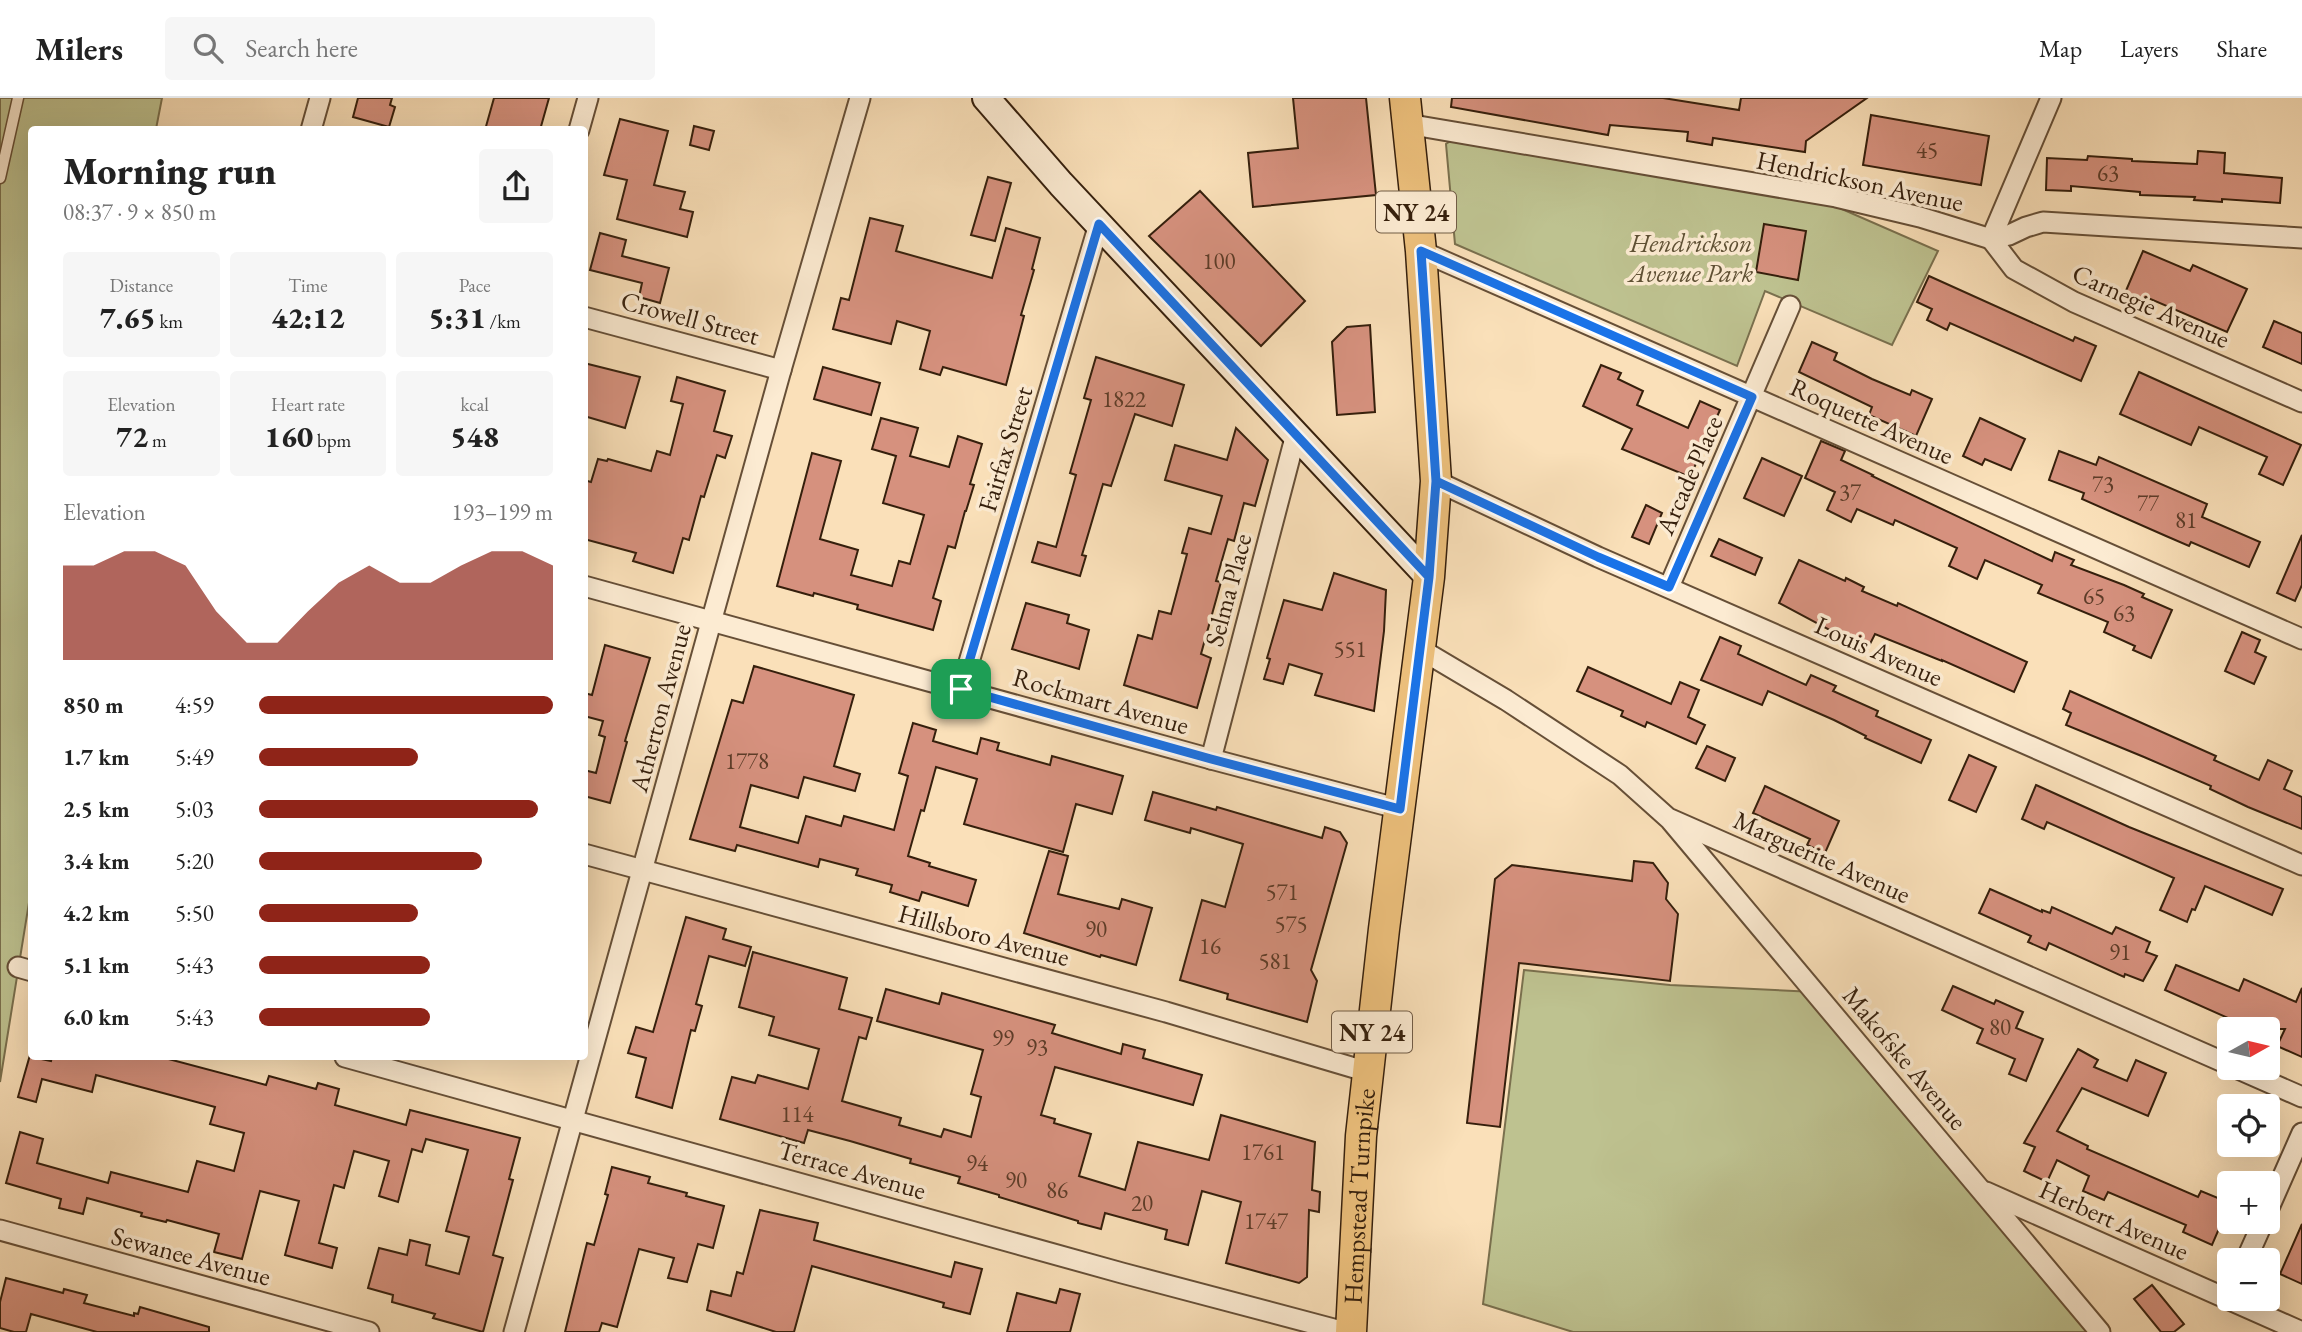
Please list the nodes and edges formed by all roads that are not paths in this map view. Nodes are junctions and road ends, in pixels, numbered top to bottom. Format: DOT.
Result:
graph roads {
  1 [pos="18,98"];
  2 [pos="320,98"];
  3 [pos="587,98"];
  4 [pos="860,98"];
  5 [pos="986,98"];
  6 [pos="2051,98"];
  7 [pos="1406,111"];
  8 [pos="312,126"];
  9 [pos="580,126"];
  10 [pos="0,178"];
  11 [pos="1099,224"];
  12 [pos="2302,238"];
  13 [pos="1991,239"];
  14 [pos="1421,251"];
  15 [pos="1790,306"];
  16 [pos="588,318"];
  17 [pos="781,370"];
  18 [pos="1752,397"];
  19 [pos="2302,402"];
  20 [pos="1296,434"];
  21 [pos="1436,481"];
  22 [pos="1429,577"];
  23 [pos="588,587"];
  24 [pos="1669,587"];
  25 [pos="711,621"];
  26 [pos="2302,639"];
  27 [pos="1420,649"];
  28 [pos="961,689"];
  29 [pos="1211,759"];
  30 [pos="1400,809"];
  31 [pos="1668,818"];
  32 [pos="588,855"];
  33 [pos="2302,865"];
  34 [pos="643,870"];
  35 [pos="2217,1059"];
  36 [pos="356,1060"];
  37 [pos="1368,1072"];
  38 [pos="2263,1080"];
  39 [pos="2302,1097"];
  40 [pos="573,1119"];
  41 [pos="2302,1133"];
  42 [pos="2280,1183"];
  43 [pos="1982,1191"];
  44 [pos="0,1230"];
  45 [pos="2217,1294"];
  46 [pos="2256,1311"];
  47 [pos="369,1332"];
  48 [pos="514,1332"];
  49 [pos="1345,1332"];
  50 [pos="1351,1332"];
  51 [pos="2100,1332"];
  52 [pos="2302,1332"];
  1 -- 10 [label="lane"];
  2 -- 8 [label="street"];
  3 -- 9 [label="street"];
  4 -- 17 [label="street, Atherton Avenue"];
  5 -- 11 [label="main road"];
  6 -- 13 [label="street"];
  7 -- 13 [label="street, Hendrickson Avenue"];
  7 -- 14 [label="main road, Hempstead Turnpike / NY 24"];
  11 -- 20 [label="main road"];
  11 -- 28 [label="street, Fairfax Street"];
  12 -- 13 [label="street, Hendrickson Avenue"];
  13 -- 19 [label="street, Carnegie Avenue"];
  14 -- 18 [label="street, Roquette Avenue"];
  14 -- 21 [label="main road, Hempstead Turnpike / NY 24"];
  15 -- 18 [label="street, Arcade Place"];
  16 -- 17 [label="street, Crowell Street"];
  17 -- 25 [label="street, Atherton Avenue"];
  18 -- 24 [label="street, Arcade Place"];
  18 -- 26 [label="street, Roquette Avenue"];
  20 -- 22 [label="main road"];
  20 -- 29 [label="street, Selma Place"];
  21 -- 22 [label="main road, Hempstead Turnpike / NY 24"];
  21 -- 24 [label="street, Louis Avenue"];
  22 -- 27 [label="main road, Hempstead Turnpike / NY 24"];
  23 -- 25 [label="street, Rockmart Avenue"];
  24 -- 33 [label="street, Louis Avenue"];
  25 -- 28 [label="street, Rockmart Avenue"];
  25 -- 34 [label="street, Atherton Avenue"];
  27 -- 30 [label="main road, Hempstead Turnpike / NY 24"];
  27 -- 31 [label="street, Marguerite Avenue"];
  28 -- 29 [label="street, Rockmart Avenue"];
  29 -- 30 [label="street, Rockmart Avenue"];
  30 -- 37 [label="main road, Hempstead Turnpike / NY 24"];
  31 -- 35 [label="street, Marguerite Avenue"];
  31 -- 43 [label="street, Makofske Avenue"];
  32 -- 34 [label="street, Hillsboro Avenue"];
  34 -- 37 [label="street, Hillsboro Avenue"];
  34 -- 40 [label="street, Atherton Avenue"];
  36 -- 40 [label="street, Terrace Avenue"];
  37 -- 50 [label="main road, Hempstead Turnpike / NY 24"];
  38 -- 39 [label="street"];
  40 -- 48 [label="street, Atherton Avenue"];
  40 -- 49 [label="street, Terrace Avenue"];
  41 -- 42 [label="street"];
  43 -- 45 [label="street, Herbert Avenue"];
  43 -- 51 [label="street, Makofske Avenue"];
  44 -- 47 [label="street, Sewanee Avenue"];
  46 -- 52 [label="street, Herbert Avenue"];
}
